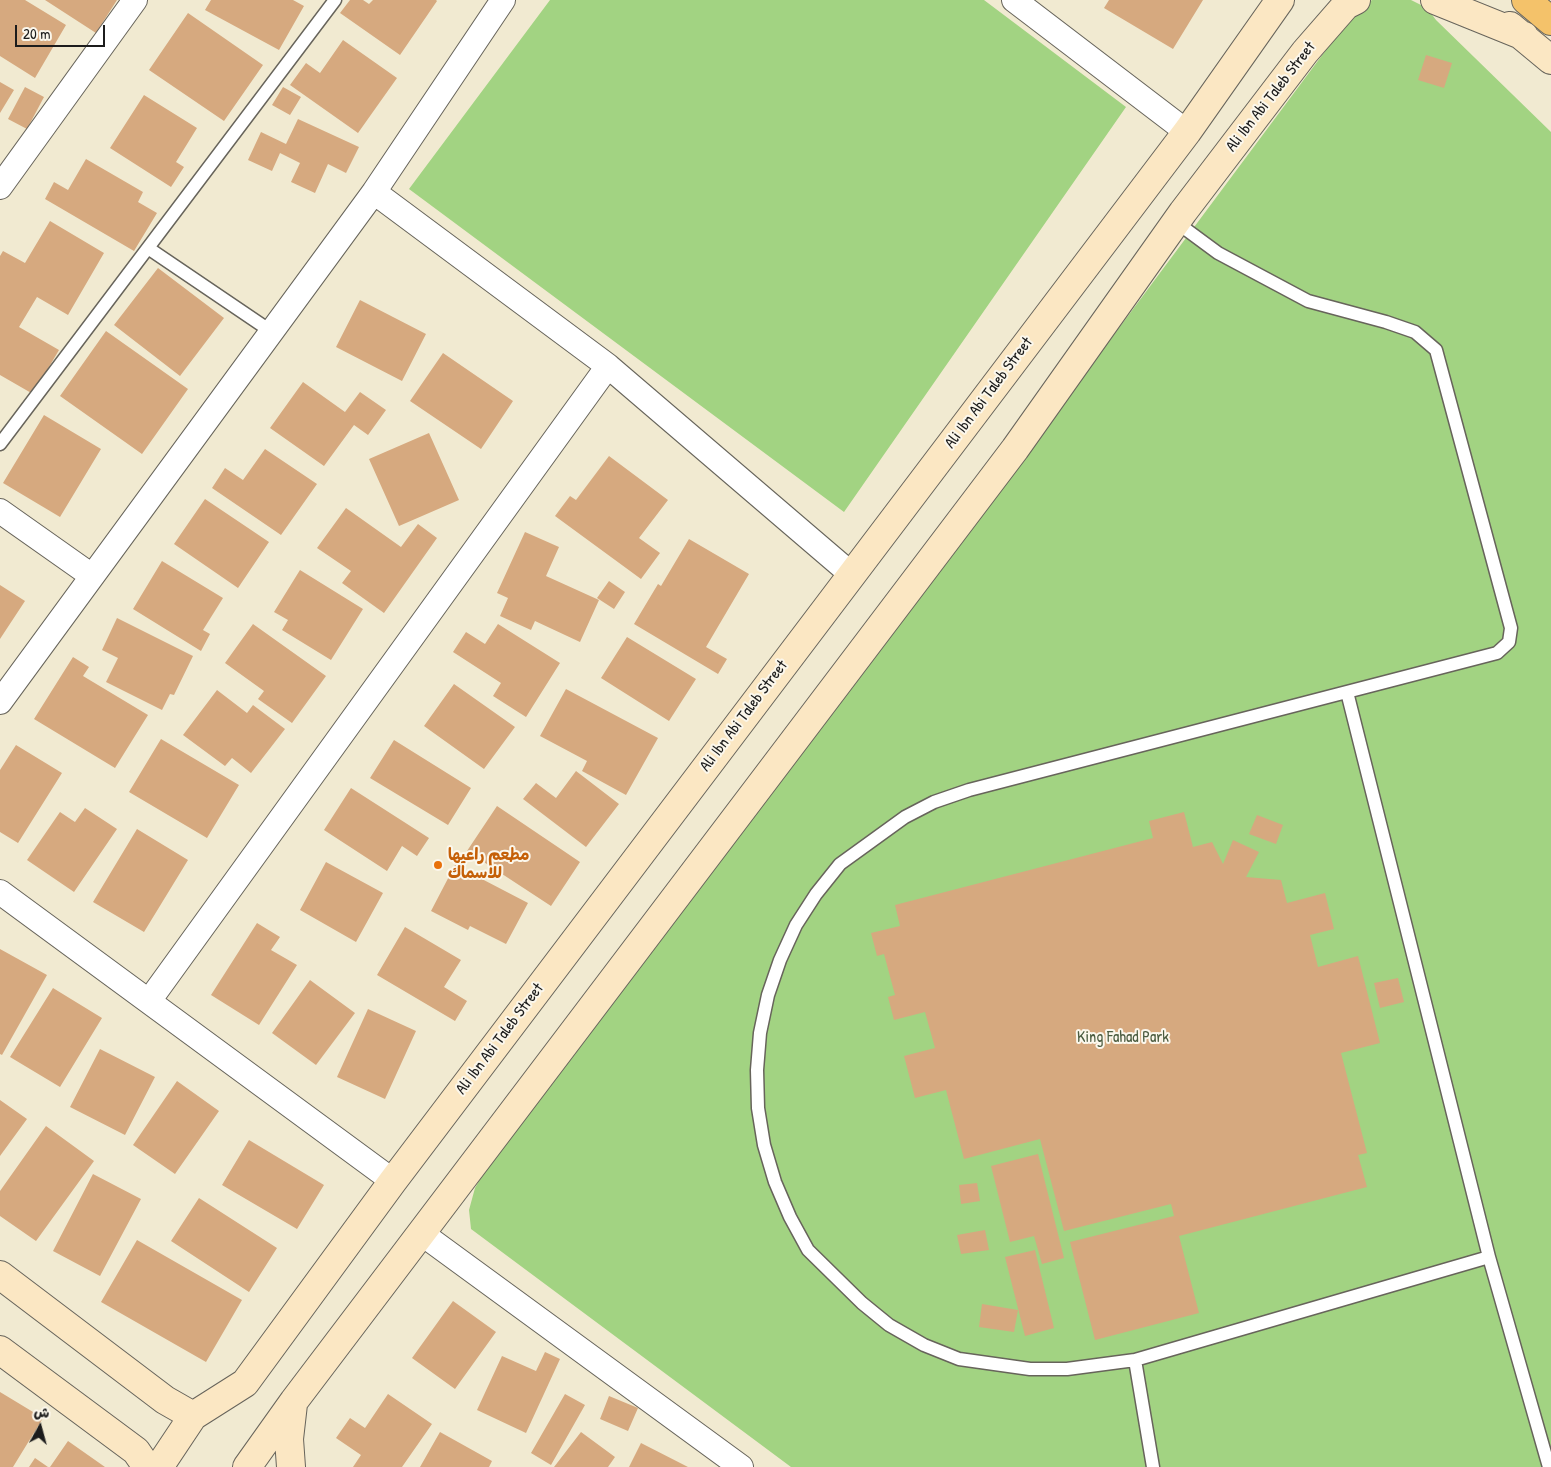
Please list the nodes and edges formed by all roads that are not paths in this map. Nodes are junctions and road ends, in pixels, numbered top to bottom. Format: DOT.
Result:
graph roads {
  1 [pos="135,0"];
  2 [pos="335,0"];
  3 [pos="503,0"];
  4 [pos="1014,0"];
  5 [pos="1339,0"];
  6 [pos="1356,0"];
  7 [pos="1435,0"];
  8 [pos="1478,0"];
  9 [pos="1526,0"];
  10 [pos="1280,1"];
  11 [pos="1551,21"];
  12 [pos="1321,34"];
  13 [pos="1524,36"];
  14 [pos="1551,60"];
  15 [pos="1187,132"];
  16 [pos="0,187"];
  17 [pos="374,192"];
  18 [pos="1176,222"];
  19 [pos="148,248"];
  20 [pos="272,332"];
  21 [pos="608,366"];
  22 [pos="0,444"];
  23 [pos="0,511"];
  24 [pos="851,574"];
  25 [pos="92,576"];
  26 [pos="1347,692"];
  27 [pos="0,702"];
  28 [pos="0,892"];
  29 [pos="149,1001"];
  30 [pos="393,1181"];
  31 [pos="421,1232"];
  32 [pos="1489,1257"];
  33 [pos="0,1275"];
  34 [pos="0,1350"];
  35 [pos="1135,1360"];
  36 [pos="294,1401"];
  37 [pos="193,1416"];
  38 [pos="147,1467"];
  39 [pos="159,1467"];
  40 [pos="247,1467"];
  41 [pos="291,1467"];
  42 [pos="741,1467"];
  43 [pos="1153,1467"];
  44 [pos="1549,1467"];
  1 -- 16 [label="street"];
  2 -- 19 [label="lane"];
  3 -- 17 [label="street"];
  4 -- 15 [label="street"];
  5 -- 12 [label="street"];
  6 -- 12 [label="street, Ali Ibn Abi Taleb Street"];
  7 -- 13 [label="street"];
  8 -- 13 [label="street"];
  9 -- 11 [label="highway"];
  10 -- 15 [label="street, Ali Ibn Abi Taleb Street"];
  12 -- 18 [label="street, Ali Ibn Abi Taleb Street"];
  13 -- 14 [label="street"];
  15 -- 24 [label="street, Ali Ibn Abi Taleb Street"];
  17 -- 20 [label="street"];
  17 -- 21 [label="street"];
  18 -- 26 [label="lane"];
  18 -- 31 [label="street, Ali Ibn Abi Taleb Street"];
  19 -- 20 [label="lane"];
  19 -- 22 [label="lane"];
  20 -- 25 [label="street"];
  21 -- 24 [label="street"];
  21 -- 29 [label="street"];
  23 -- 25 [label="street"];
  24 -- 30 [label="street, Ali Ibn Abi Taleb Street"];
  25 -- 27 [label="street"];
  26 -- 32 [label="lane"];
  26 -- 35 [label="lane"];
  28 -- 29 [label="street"];
  29 -- 30 [label="street"];
  30 -- 37 [label="street, Ali Ibn Abi Taleb Street"];
  31 -- 36 [label="street, Ali Ibn Abi Taleb Street"];
  31 -- 42 [label="street"];
  32 -- 35 [label="lane"];
  32 -- 44 [label="lane"];
  33 -- 37 [label="street"];
  34 -- 38 [label="street"];
  35 -- 43 [label="lane"];
  36 -- 40 [label="street, Ali Ibn Abi Taleb Street"];
  36 -- 41 [label="street"];
  37 -- 39 [label="street"];
}
